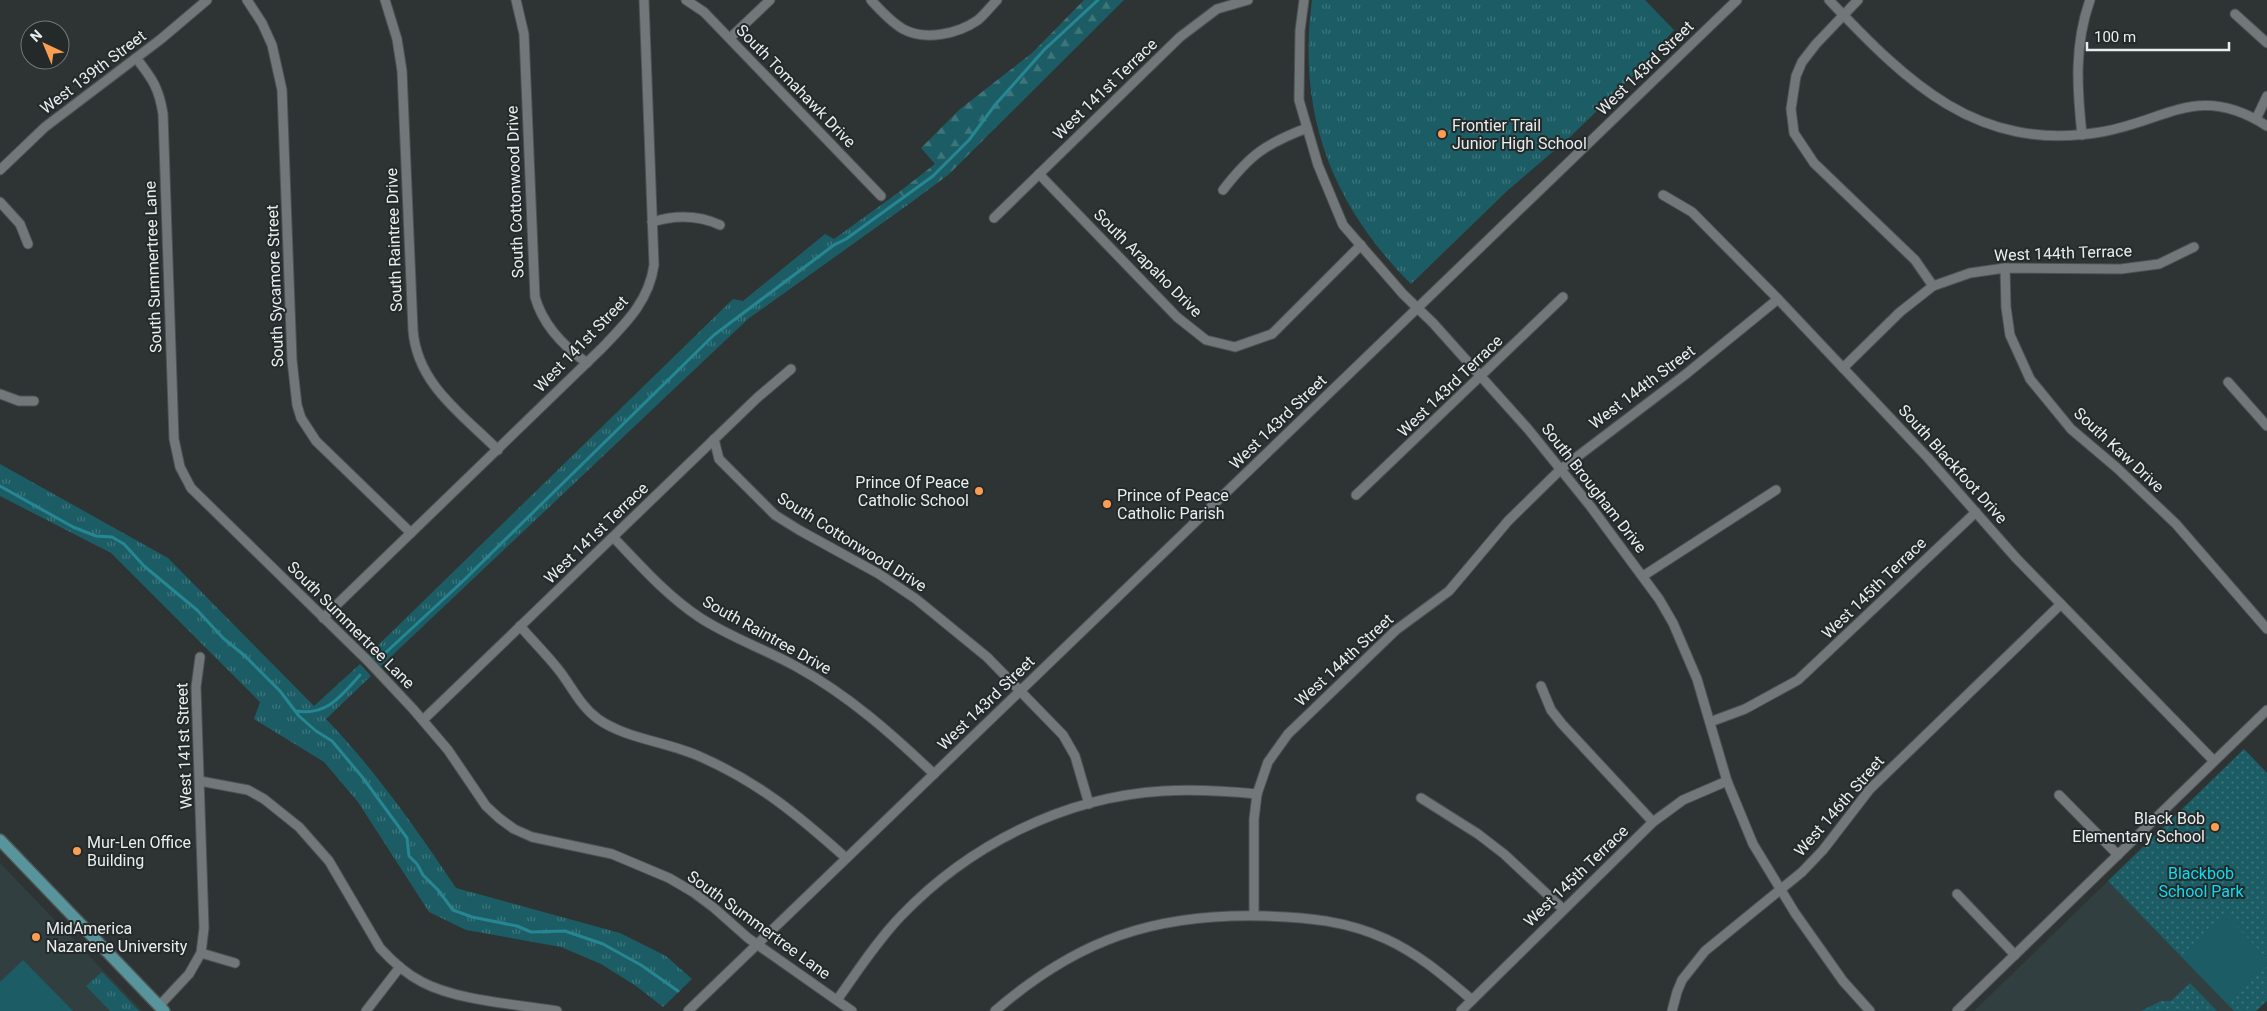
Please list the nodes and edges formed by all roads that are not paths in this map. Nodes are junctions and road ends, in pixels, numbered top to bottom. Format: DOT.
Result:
graph roads {
  1 [pos="206,0"];
  2 [pos="247,0"];
  3 [pos="385,0"];
  4 [pos="516,0"];
  5 [pos="644,0"];
  6 [pos="686,0"];
  7 [pos="770,0"];
  8 [pos="871,0"];
  9 [pos="997,0"];
  10 [pos="1248,0"];
  11 [pos="1304,0"];
  12 [pos="1737,0"];
  13 [pos="1829,0"];
  14 [pos="1858,0"];
  15 [pos="2090,0"];
  16 [pos="2235,14"];
  17 [pos="1843,15"];
  18 [pos="730,38"];
  19 [pos="2267,42"];
  20 [pos="136,58"];
  21 [pos="2267,96"];
  22 [pos="2256,119"];
  23 [pos="2267,126"];
  24 [pos="1307,128"];
  25 [pos="2082,135"];
  26 [pos="0,170"];
  27 [pos="1039,174"];
  28 [pos="1222,190"];
  29 [pos="1663,195"];
  30 [pos="881,196"];
  31 [pos="0,202"];
  32 [pos="994,218"];
  33 [pos="652,222"];
  34 [pos="720,225"];
  35 [pos="28,244"];
  36 [pos="1361,245"];
  37 [pos="2194,247"];
  38 [pos="2005,268"];
  39 [pos="1933,286"];
  40 [pos="1563,297"];
  41 [pos="1778,299"];
  42 [pos="1418,308"];
  43 [pos="587,363"];
  44 [pos="1843,368"];
  45 [pos="791,369"];
  46 [pos="1481,376"];
  47 [pos="2228,382"];
  48 [pos="0,394"];
  49 [pos="34,401"];
  50 [pos="2267,426"];
  51 [pos="714,439"];
  52 [pos="498,450"];
  53 [pos="1561,469"];
  54 [pos="1776,490"];
  55 [pos="1356,495"];
  56 [pos="1976,512"];
  57 [pos="410,534"];
  58 [pos="613,536"];
  59 [pos="1643,576"];
  60 [pos="2061,604"];
  61 [pos="323,618"];
  62 [pos="520,626"];
  63 [pos="2267,629"];
  64 [pos="200,657"];
  65 [pos="1541,686"];
  66 [pos="1020,690"];
  67 [pos="2267,710"];
  68 [pos="423,720"];
  69 [pos="1710,722"];
  70 [pos="2214,762"];
  71 [pos="934,774"];
  72 [pos="200,781"];
  73 [pos="1727,781"];
  74 [pos="1257,794"];
  75 [pos="2059,795"];
  76 [pos="1421,798"];
  77 [pos="1089,804"];
  78 [pos="1653,822"];
  79 [pos="0,840"];
  80 [pos="2118,855"];
  81 [pos="846,858"];
  82 [pos="1780,890"];
  83 [pos="1957,894"];
  84 [pos="1563,909"];
  85 [pos="1254,916"];
  86 [pos="757,944"];
  87 [pos="201,953"];
  88 [pos="2015,955"];
  89 [pos="235,963"];
  90 [pos="400,967"];
  91 [pos="837,1000"];
  92 [pos="1472,1000"];
  93 [pos="162,1008"];
  94 [pos="533,1009"];
  95 [pos="366,1011"];
  96 [pos="557,1011"];
  97 [pos="688,1011"];
  98 [pos="852,1011"];
  99 [pos="995,1011"];
  100 [pos="1461,1011"];
  101 [pos="1672,1011"];
  102 [pos="1870,1011"];
  103 [pos="1957,1011"];
  1 -- 20 [label="street, West 139th Street"];
  2 -- 57 [label="street, South Sycamore Street"];
  3 -- 52 [label="street, South Raintree Drive"];
  4 -- 43 [label="street, South Cottonwood Drive"];
  5 -- 33 [label="street, West 141st Street"];
  6 -- 18 [label="street, South Tomahawk Drive"];
  7 -- 18 [label="street"];
  8 -- 9 [label="street"];
  10 -- 27 [label="street, West 141st Terrace"];
  11 -- 24 [label="street, South Brougham Drive"];
  12 -- 42 [label="street, West 143rd Street"];
  13 -- 17 [label="street"];
  14 -- 17 [label="street"];
  15 -- 25 [label="street"];
  16 -- 19 [label="street"];
  17 -- 25 [label="street"];
  17 -- 39 [label="street"];
  18 -- 30 [label="street, South Tomahawk Drive"];
  20 -- 26 [label="street, West 139th Street"];
  20 -- 61 [label="street, South Summertree Lane"];
  21 -- 22 [label="street"];
  22 -- 23 [label="street"];
  22 -- 25 [label="street"];
  24 -- 28 [label="street"];
  24 -- 36 [label="street, South Brougham Drive"];
  27 -- 32 [label="street, West 141st Terrace"];
  27 -- 36 [label="street, South Arapaho Drive"];
  29 -- 41 [label="street, South Blackfoot Drive"];
  31 -- 35 [label="street"];
  33 -- 34 [label="street"];
  33 -- 43 [label="street, West 141st Street"];
  36 -- 42 [label="street, South Brougham Drive"];
  37 -- 38 [label="street, West 144th Terrace"];
  38 -- 39 [label="street, West 144th Terrace"];
  38 -- 63 [label="street, South Kaw Drive"];
  39 -- 44 [label="street, West 144th Terrace"];
  40 -- 46 [label="street, West 143rd Terrace"];
  41 -- 44 [label="street, South Blackfoot Drive"];
  41 -- 53 [label="street, West 144th Street"];
  42 -- 46 [label="street, South Brougham Drive"];
  42 -- 66 [label="street, West 143rd Street"];
  43 -- 52 [label="street, West 141st Street"];
  44 -- 56 [label="street, South Blackfoot Drive"];
  45 -- 51 [label="street, West 141st Terrace"];
  46 -- 53 [label="street, South Brougham Drive"];
  46 -- 55 [label="street, West 143rd Terrace"];
  47 -- 50 [label="street"];
  48 -- 49 [label="street"];
  51 -- 58 [label="street, West 141st Terrace"];
  51 -- 66 [label="street, South Cottonwood Drive"];
  52 -- 57 [label="street, West 141st Street"];
  53 -- 59 [label="street, South Brougham Drive"];
  53 -- 74 [label="street, West 144th Street"];
  54 -- 59 [label="street"];
  56 -- 60 [label="street, South Blackfoot Drive"];
  56 -- 69 [label="street, West 145th Terrace"];
  57 -- 61 [label="street, West 141st Street"];
  58 -- 62 [label="street, West 141st Terrace"];
  58 -- 71 [label="street, South Raintree Drive"];
  59 -- 69 [label="street, South Brougham Drive"];
  60 -- 70 [label="street, South Blackfoot Drive"];
  60 -- 82 [label="street, West 146th Street"];
  61 -- 68 [label="street, South Summertree Lane"];
  62 -- 68 [label="street, West 141st Terrace"];
  62 -- 81 [label="street"];
  64 -- 72 [label="street, West 141st Street"];
  65 -- 78 [label="street"];
  66 -- 71 [label="street, West 143rd Street"];
  66 -- 77 [label="street, South Cottonwood Drive"];
  67 -- 70 [label="street"];
  68 -- 86 [label="street, South Summertree Lane"];
  69 -- 73 [label="street, South Brougham Drive"];
  70 -- 80 [label="street"];
  71 -- 81 [label="street, West 143rd Street"];
  72 -- 87 [label="street, West 141st Street"];
  72 -- 90 [label="street"];
  73 -- 78 [label="street, West 145th Terrace"];
  73 -- 82 [label="street, South Brougham Drive"];
  74 -- 77 [label="street"];
  74 -- 85 [label="street, West 144th Street"];
  75 -- 80 [label="street"];
  76 -- 84 [label="street"];
  77 -- 91 [label="street"];
  78 -- 84 [label="street, West 145th Terrace"];
  79 -- 93 [label="main road"];
  80 -- 88 [label="street"];
  81 -- 86 [label="street, West 143rd Street"];
  82 -- 101 [label="street, West 146th Street"];
  82 -- 102 [label="street, South Brougham Drive"];
  83 -- 88 [label="street"];
  84 -- 92 [label="street, West 145th Terrace"];
  85 -- 92 [label="street"];
  85 -- 99 [label="street"];
  86 -- 91 [label="street, South Summertree Lane"];
  86 -- 97 [label="street, West 143rd Street"];
  87 -- 89 [label="street"];
  87 -- 93 [label="street, West 141st Street"];
  88 -- 103 [label="street"];
  90 -- 94 [label="street"];
  90 -- 95 [label="street"];
  91 -- 98 [label="street, South Summertree Lane"];
  92 -- 100 [label="street, West 145th Terrace"];
  94 -- 96 [label="street"];
}
